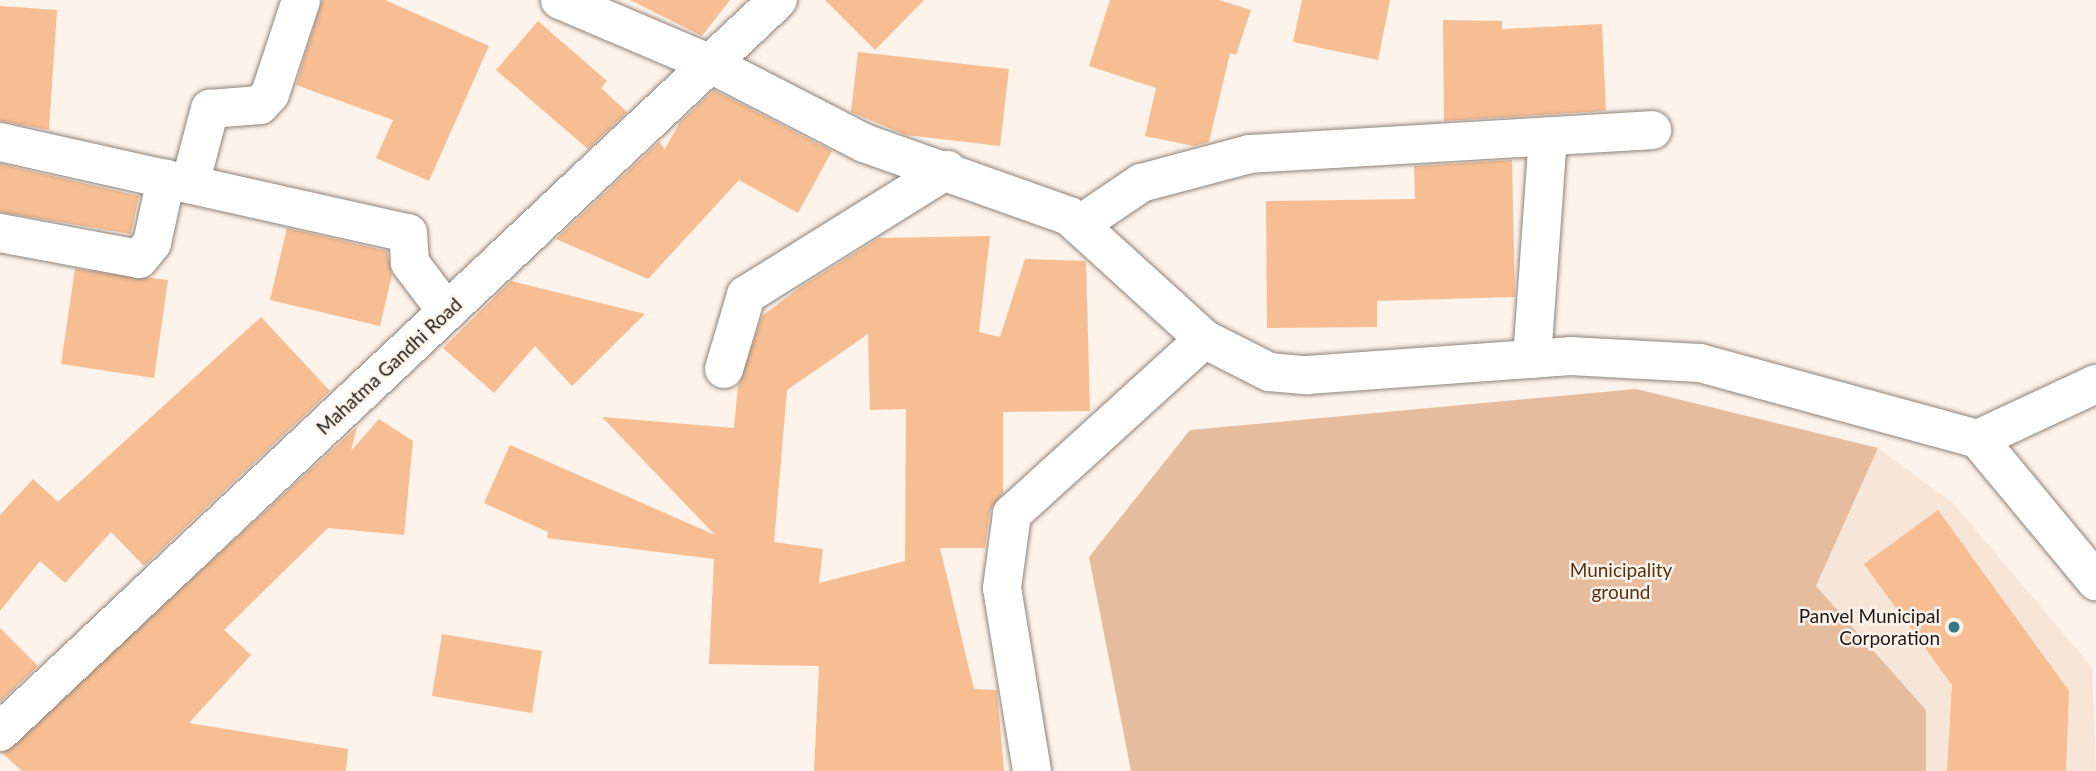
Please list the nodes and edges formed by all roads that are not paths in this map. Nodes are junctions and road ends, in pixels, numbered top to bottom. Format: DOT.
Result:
graph roads {
  1 [pos="300,0"];
  2 [pos="560,0"];
  3 [pos="778,0"];
  4 [pos="711,64"];
  5 [pos="1652,130"];
  6 [pos="1548,137"];
  7 [pos="0,142"];
  8 [pos="947,170"];
  9 [pos="178,181"];
  10 [pos="1079,225"];
  11 [pos="0,233"];
  12 [pos="447,312"];
  13 [pos="1204,339"];
  14 [pos="1532,359"];
  15 [pos="724,369"];
  16 [pos="2096,384"];
  17 [pos="1979,439"];
  18 [pos="2096,580"];
  19 [pos="0,732"];
  20 [pos="1032,771"];
  1 -- 9 [label="street"];
  2 -- 4 [label="street"];
  3 -- 4 [label="street, Mahatma Gandhi Road"];
  4 -- 8 [label="street"];
  4 -- 12 [label="street, Mahatma Gandhi Road"];
  5 -- 6 [label="street"];
  6 -- 10 [label="street"];
  6 -- 14 [label="street"];
  7 -- 9 [label="street"];
  8 -- 10 [label="street"];
  8 -- 15 [label="street"];
  9 -- 11 [label="street"];
  9 -- 12 [label="street"];
  10 -- 13 [label="street"];
  12 -- 19 [label="street, Mahatma Gandhi Road"];
  13 -- 14 [label="street"];
  13 -- 20 [label="street"];
  14 -- 17 [label="street"];
  16 -- 17 [label="street"];
  17 -- 18 [label="street"];
}
